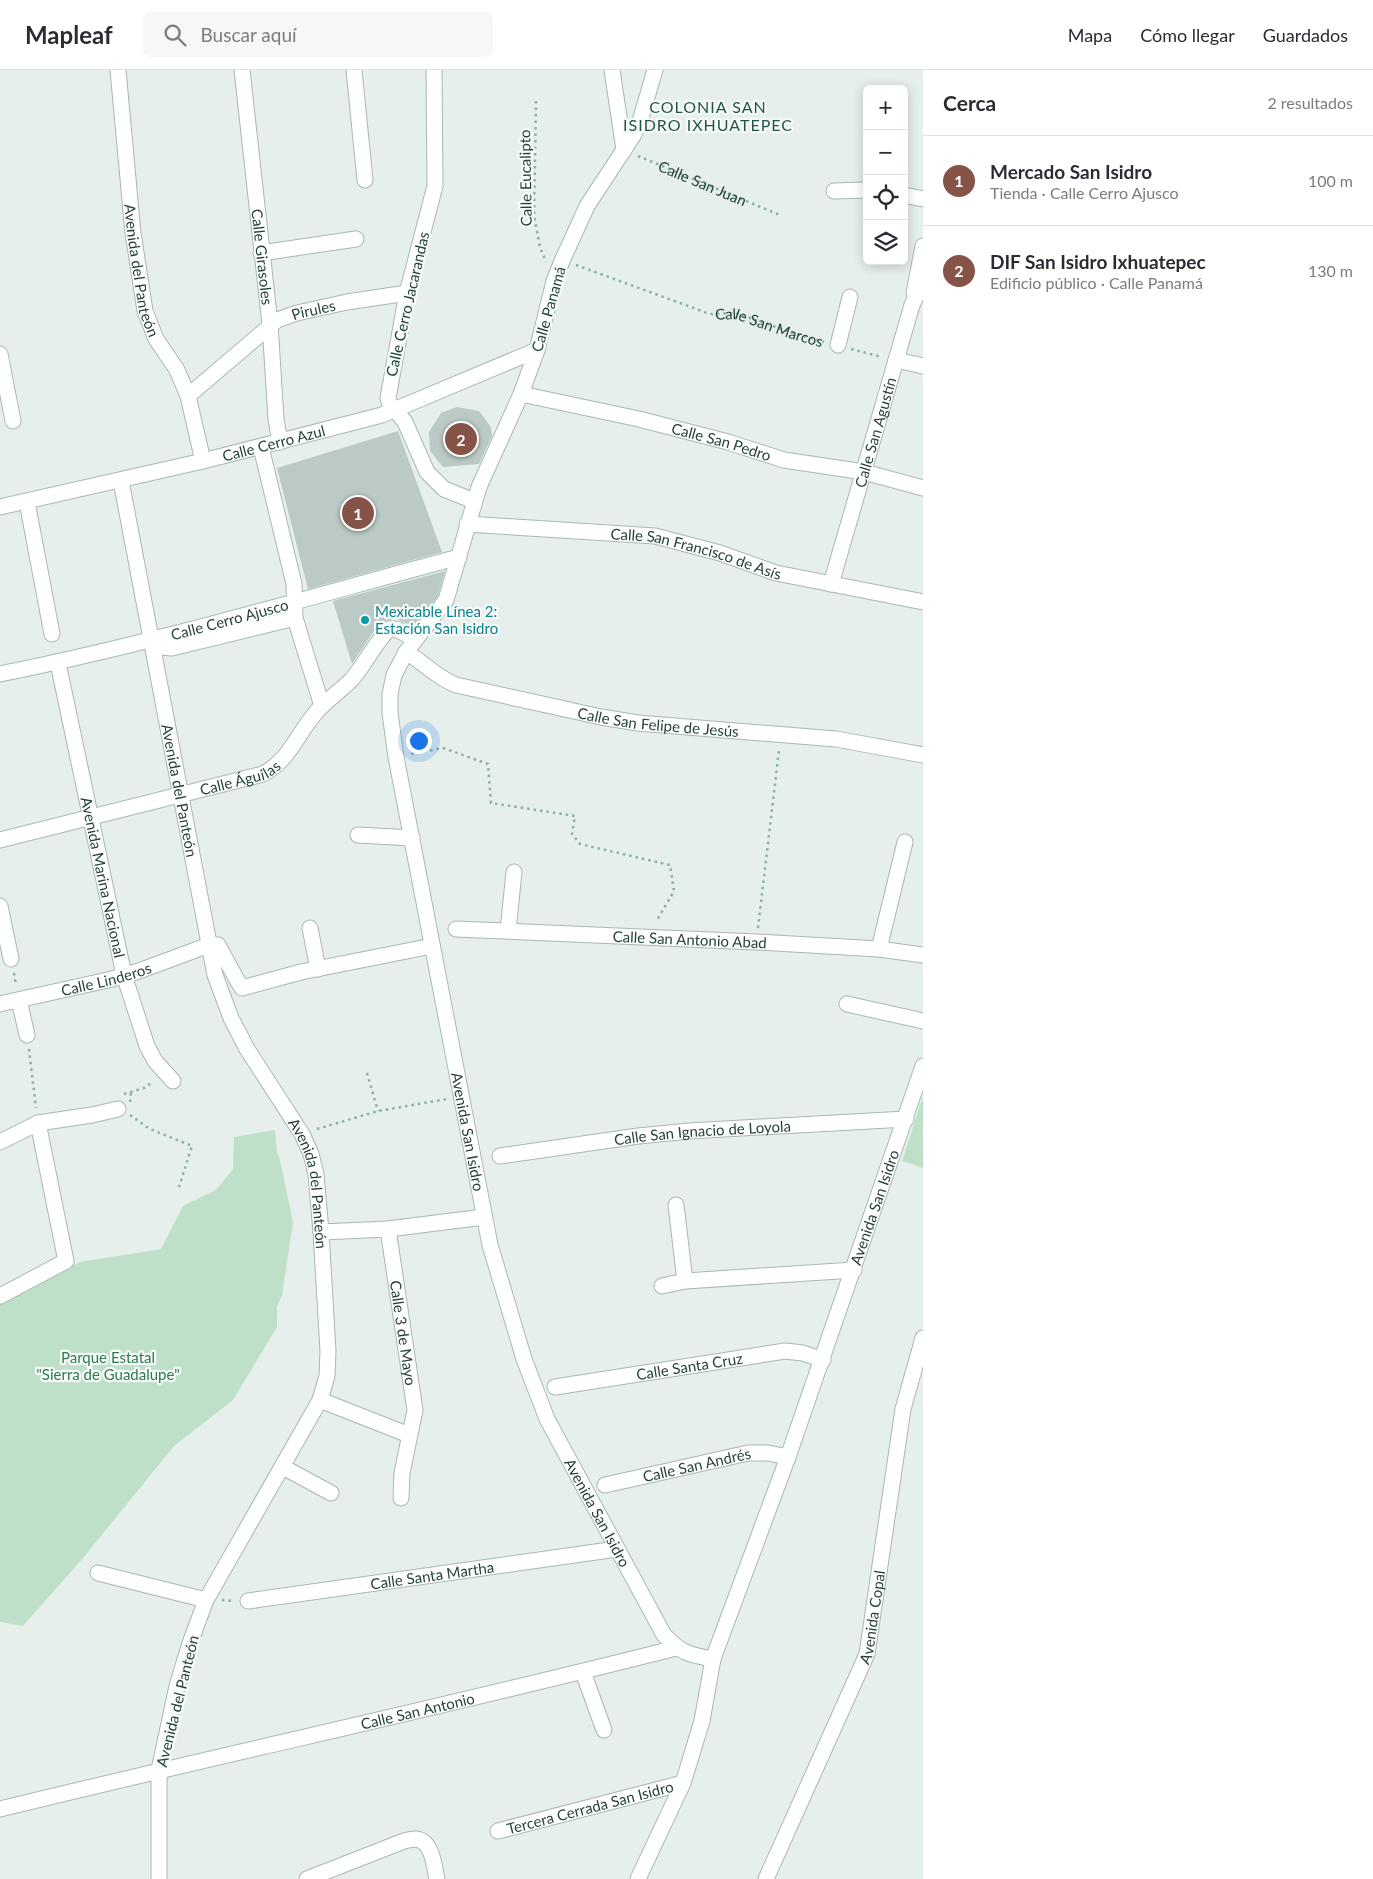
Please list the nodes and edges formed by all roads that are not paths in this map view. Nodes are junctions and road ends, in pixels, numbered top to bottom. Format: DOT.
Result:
graph roads {
  1 [pos="118,70"];
  2 [pos="242,70"];
  3 [pos="354,70"];
  4 [pos="434,70"];
  5 [pos="612,70"];
  6 [pos="654,70"];
  7 [pos="624,150"];
  8 [pos="365,180"];
  9 [pos="863,190"];
  10 [pos="834,191"];
  11 [pos="908,196"];
  12 [pos="923,199"];
  13 [pos="356,239"];
  14 [pos="923,246"];
  15 [pos="261,253"];
  16 [pos="923,282"];
  17 [pos="407,292"];
  18 [pos="850,297"];
  19 [pos="912,304"];
  20 [pos="270,324"];
  21 [pos="838,345"];
  22 [pos="538,350"];
  23 [pos="0,354"];
  24 [pos="896,360"];
  25 [pos="923,366"];
  26 [pos="521,394"];
  27 [pos="188,396"];
  28 [pos="396,410"];
  29 [pos="13,421"];
  30 [pos="280,442"];
  31 [pos="261,446"];
  32 [pos="203,461"];
  33 [pos="864,472"];
  34 [pos="121,480"];
  35 [pos="923,488"];
  36 [pos="474,501"];
  37 [pos="27,502"];
  38 [pos="0,507"];
  39 [pos="468,524"];
  40 [pos="459,557"];
  41 [pos="832,584"];
  42 [pos="295,601"];
  43 [pos="923,602"];
  44 [pos="295,618"];
  45 [pos="52,634"];
  46 [pos="151,640"];
  47 [pos="415,640"];
  48 [pos="406,652"];
  49 [pos="58,662"];
  50 [pos="0,674"];
  51 [pos="322,706"];
  52 [pos="923,755"];
  53 [pos="182,795"];
  54 [pos="90,817"];
  55 [pos="47,827"];
  56 [pos="358,835"];
  57 [pos="412,838"];
  58 [pos="0,840"];
  59 [pos="905,842"];
  60 [pos="0,849"];
  61 [pos="514,872"];
  62 [pos="0,906"];
  63 [pos="310,928"];
  64 [pos="456,929"];
  65 [pos="508,931"];
  66 [pos="209,945"];
  67 [pos="432,946"];
  68 [pos="879,949"];
  69 [pos="923,955"];
  70 [pos="11,959"];
  71 [pos="318,969"];
  72 [pos="124,975"];
  73 [pos="19,1000"];
  74 [pos="0,1004"];
  75 [pos="846,1004"];
  76 [pos="923,1021"];
  77 [pos="27,1035"];
  78 [pos="923,1066"];
  79 [pos="173,1081"];
  80 [pos="118,1109"];
  81 [pos="906,1119"];
  82 [pos="38,1123"];
  83 [pos="0,1142"];
  84 [pos="500,1156"];
  85 [pos="676,1205"];
  86 [pos="484,1217"];
  87 [pos="388,1229"];
  88 [pos="321,1232"];
  89 [pos="854,1270"];
  90 [pos="684,1281"];
  91 [pos="662,1286"];
  92 [pos="0,1296"];
  93 [pos="923,1338"];
  94 [pos="822,1360"];
  95 [pos="555,1386"];
  96 [pos="320,1400"];
  97 [pos="409,1435"];
  98 [pos="788,1457"];
  99 [pos="283,1467"];
  100 [pos="605,1485"];
  101 [pos="331,1493"];
  102 [pos="401,1498"];
  103 [pos="618,1548"];
  104 [pos="98,1573"];
  105 [pos="206,1600"];
  106 [pos="248,1601"];
  107 [pos="676,1648"];
  108 [pos="713,1659"];
  109 [pos="583,1672"];
  110 [pos="604,1730"];
  111 [pos="159,1770"];
  112 [pos="683,1783"];
  113 [pos="0,1810"];
  114 [pos="498,1831"];
  115 [pos="323,1876"];
  116 [pos="158,1879"];
  117 [pos="307,1879"];
  118 [pos="437,1879"];
  119 [pos="638,1879"];
  120 [pos="766,1879"];
  1 -- 27 [label="street, Avenida del Panteón"];
  2 -- 15 [label="street, Calle Girasoles"];
  3 -- 8 [label="street"];
  4 -- 17 [label="street, Calle Cerro Jacarandas"];
  5 -- 7 [label="street"];
  6 -- 7 [label="street, Calle Panamá"];
  7 -- 22 [label="street, Calle Panamá"];
  9 -- 10 [label="street"];
  11 -- 12 [label="street"];
  13 -- 15 [label="street"];
  14 -- 19 [label="street"];
  15 -- 20 [label="street, Calle Girasoles"];
  16 -- 19 [label="street, Calle San Agustín"];
  17 -- 20 [label="street, Pirules"];
  17 -- 28 [label="street, Calle Cerro Jacarandas"];
  18 -- 21 [label="street"];
  19 -- 24 [label="street, Calle San Agustín"];
  20 -- 27 [label="street, Pirules"];
  20 -- 30 [label="street, Calle Girasoles"];
  22 -- 26 [label="street, Calle Panamá"];
  22 -- 28 [label="street, Calle Cerro Azul"];
  23 -- 29 [label="street"];
  24 -- 25 [label="street"];
  24 -- 33 [label="street, Calle San Agustín"];
  26 -- 33 [label="street, Calle San Pedro"];
  26 -- 36 [label="street, Calle Panamá"];
  27 -- 32 [label="street, Avenida del Panteón"];
  28 -- 30 [label="street, Calle Cerro Azul"];
  28 -- 36 [label="street, Calle Cerro Jacarandas"];
  30 -- 31 [label="street, Calle Cerro Azul"];
  31 -- 32 [label="street, Calle Cerro Azul"];
  31 -- 42 [label="street"];
  32 -- 34 [label="street, Calle Cerro Azul"];
  33 -- 35 [label="street, Calle San Pedro"];
  33 -- 41 [label="street, Calle San Agustín"];
  34 -- 37 [label="street, Calle Cerro Azul"];
  34 -- 46 [label="street, Avenida del Panteón"];
  36 -- 39 [label="street, Calle Panamá"];
  37 -- 38 [label="street, Calle Cerro Azul"];
  37 -- 45 [label="street"];
  39 -- 40 [label="street, Calle Panamá"];
  39 -- 41 [label="street, Calle San Francisco de Asís"];
  40 -- 42 [label="street, Calle Cerro Ajusco"];
  40 -- 47 [label="street, Avenida San Isidro"];
  41 -- 43 [label="street, Calle San Francisco de Asís"];
  42 -- 44 [label="street"];
  42 -- 46 [label="street, Calle Cerro Ajusco"];
  44 -- 46 [label="street"];
  44 -- 51 [label="street"];
  46 -- 49 [label="street, Calle Cerro Ajusco"];
  46 -- 53 [label="street, Avenida del Panteón"];
  47 -- 48 [label="street, Avenida San Isidro"];
  47 -- 51 [label="street, Calle Águilas"];
  48 -- 52 [label="street, Calle San Felipe de Jesús"];
  48 -- 57 [label="street, Avenida San Isidro"];
  49 -- 50 [label="street, Calle Cerro Ajusco"];
  49 -- 54 [label="street, Avenida Marina Nacional"];
  51 -- 53 [label="street, Calle Águilas"];
  53 -- 54 [label="street, Calle Águilas"];
  53 -- 66 [label="street, Avenida del Panteón"];
  54 -- 55 [label="street, Calle Águilas"];
  54 -- 72 [label="street, Avenida Marina Nacional"];
  55 -- 58 [label="street, Calle Águilas"];
  55 -- 60 [label="street"];
  56 -- 57 [label="street"];
  57 -- 67 [label="street, Avenida San Isidro"];
  59 -- 68 [label="street"];
  61 -- 65 [label="street"];
  62 -- 70 [label="street"];
  63 -- 71 [label="street"];
  64 -- 65 [label="street, Calle San Antonio Abad"];
  65 -- 68 [label="street, Calle San Antonio Abad"];
  66 -- 71 [label="street"];
  66 -- 72 [label="street, Calle Linderos"];
  66 -- 88 [label="street, Avenida del Panteón"];
  67 -- 71 [label="street"];
  67 -- 86 [label="street, Avenida San Isidro"];
  68 -- 69 [label="street, Calle San Antonio Abad"];
  72 -- 73 [label="street, Calle Linderos"];
  72 -- 79 [label="street, Avenida Marina Nacional"];
  73 -- 74 [label="street, Calle Linderos"];
  73 -- 77 [label="street"];
  75 -- 76 [label="street"];
  78 -- 81 [label="street, Avenida San Isidro"];
  80 -- 82 [label="street"];
  81 -- 84 [label="street, Calle San Ignacio de Loyola"];
  81 -- 89 [label="street, Avenida San Isidro"];
  82 -- 83 [label="street"];
  82 -- 92 [label="street"];
  85 -- 90 [label="street"];
  86 -- 87 [label="street"];
  86 -- 103 [label="street, Avenida San Isidro"];
  87 -- 88 [label="street"];
  87 -- 97 [label="street, Calle 3 de Mayo"];
  88 -- 96 [label="street, Avenida del Panteón"];
  89 -- 90 [label="street"];
  89 -- 94 [label="street, Avenida San Isidro"];
  90 -- 91 [label="street"];
  93 -- 120 [label="street, Avenida Copal"];
  94 -- 95 [label="street, Calle Santa Cruz"];
  94 -- 98 [label="street, Avenida San Isidro"];
  96 -- 97 [label="street"];
  96 -- 99 [label="street, Avenida del Panteón"];
  97 -- 102 [label="street, Calle 3 de Mayo"];
  98 -- 100 [label="street, Calle San Andrés"];
  98 -- 108 [label="street, Avenida San Isidro"];
  99 -- 101 [label="street"];
  99 -- 105 [label="street, Avenida del Panteón"];
  103 -- 106 [label="street, Calle Santa Martha"];
  103 -- 107 [label="street, Avenida San Isidro"];
  104 -- 105 [label="street"];
  105 -- 111 [label="street, Avenida del Panteón"];
  107 -- 108 [label="street"];
  107 -- 109 [label="street, Calle San Antonio"];
  108 -- 112 [label="street, Avenida San Isidro"];
  109 -- 110 [label="street"];
  109 -- 111 [label="street, Calle San Antonio"];
  111 -- 113 [label="street, Calle San Antonio"];
  111 -- 116 [label="street, Avenida del Panteón"];
  112 -- 114 [label="street, Tercera Cerrada San Isidro"];
  112 -- 119 [label="street, Avenida San Isidro"];
  115 -- 117 [label="street"];
  115 -- 118 [label="street"];
}
